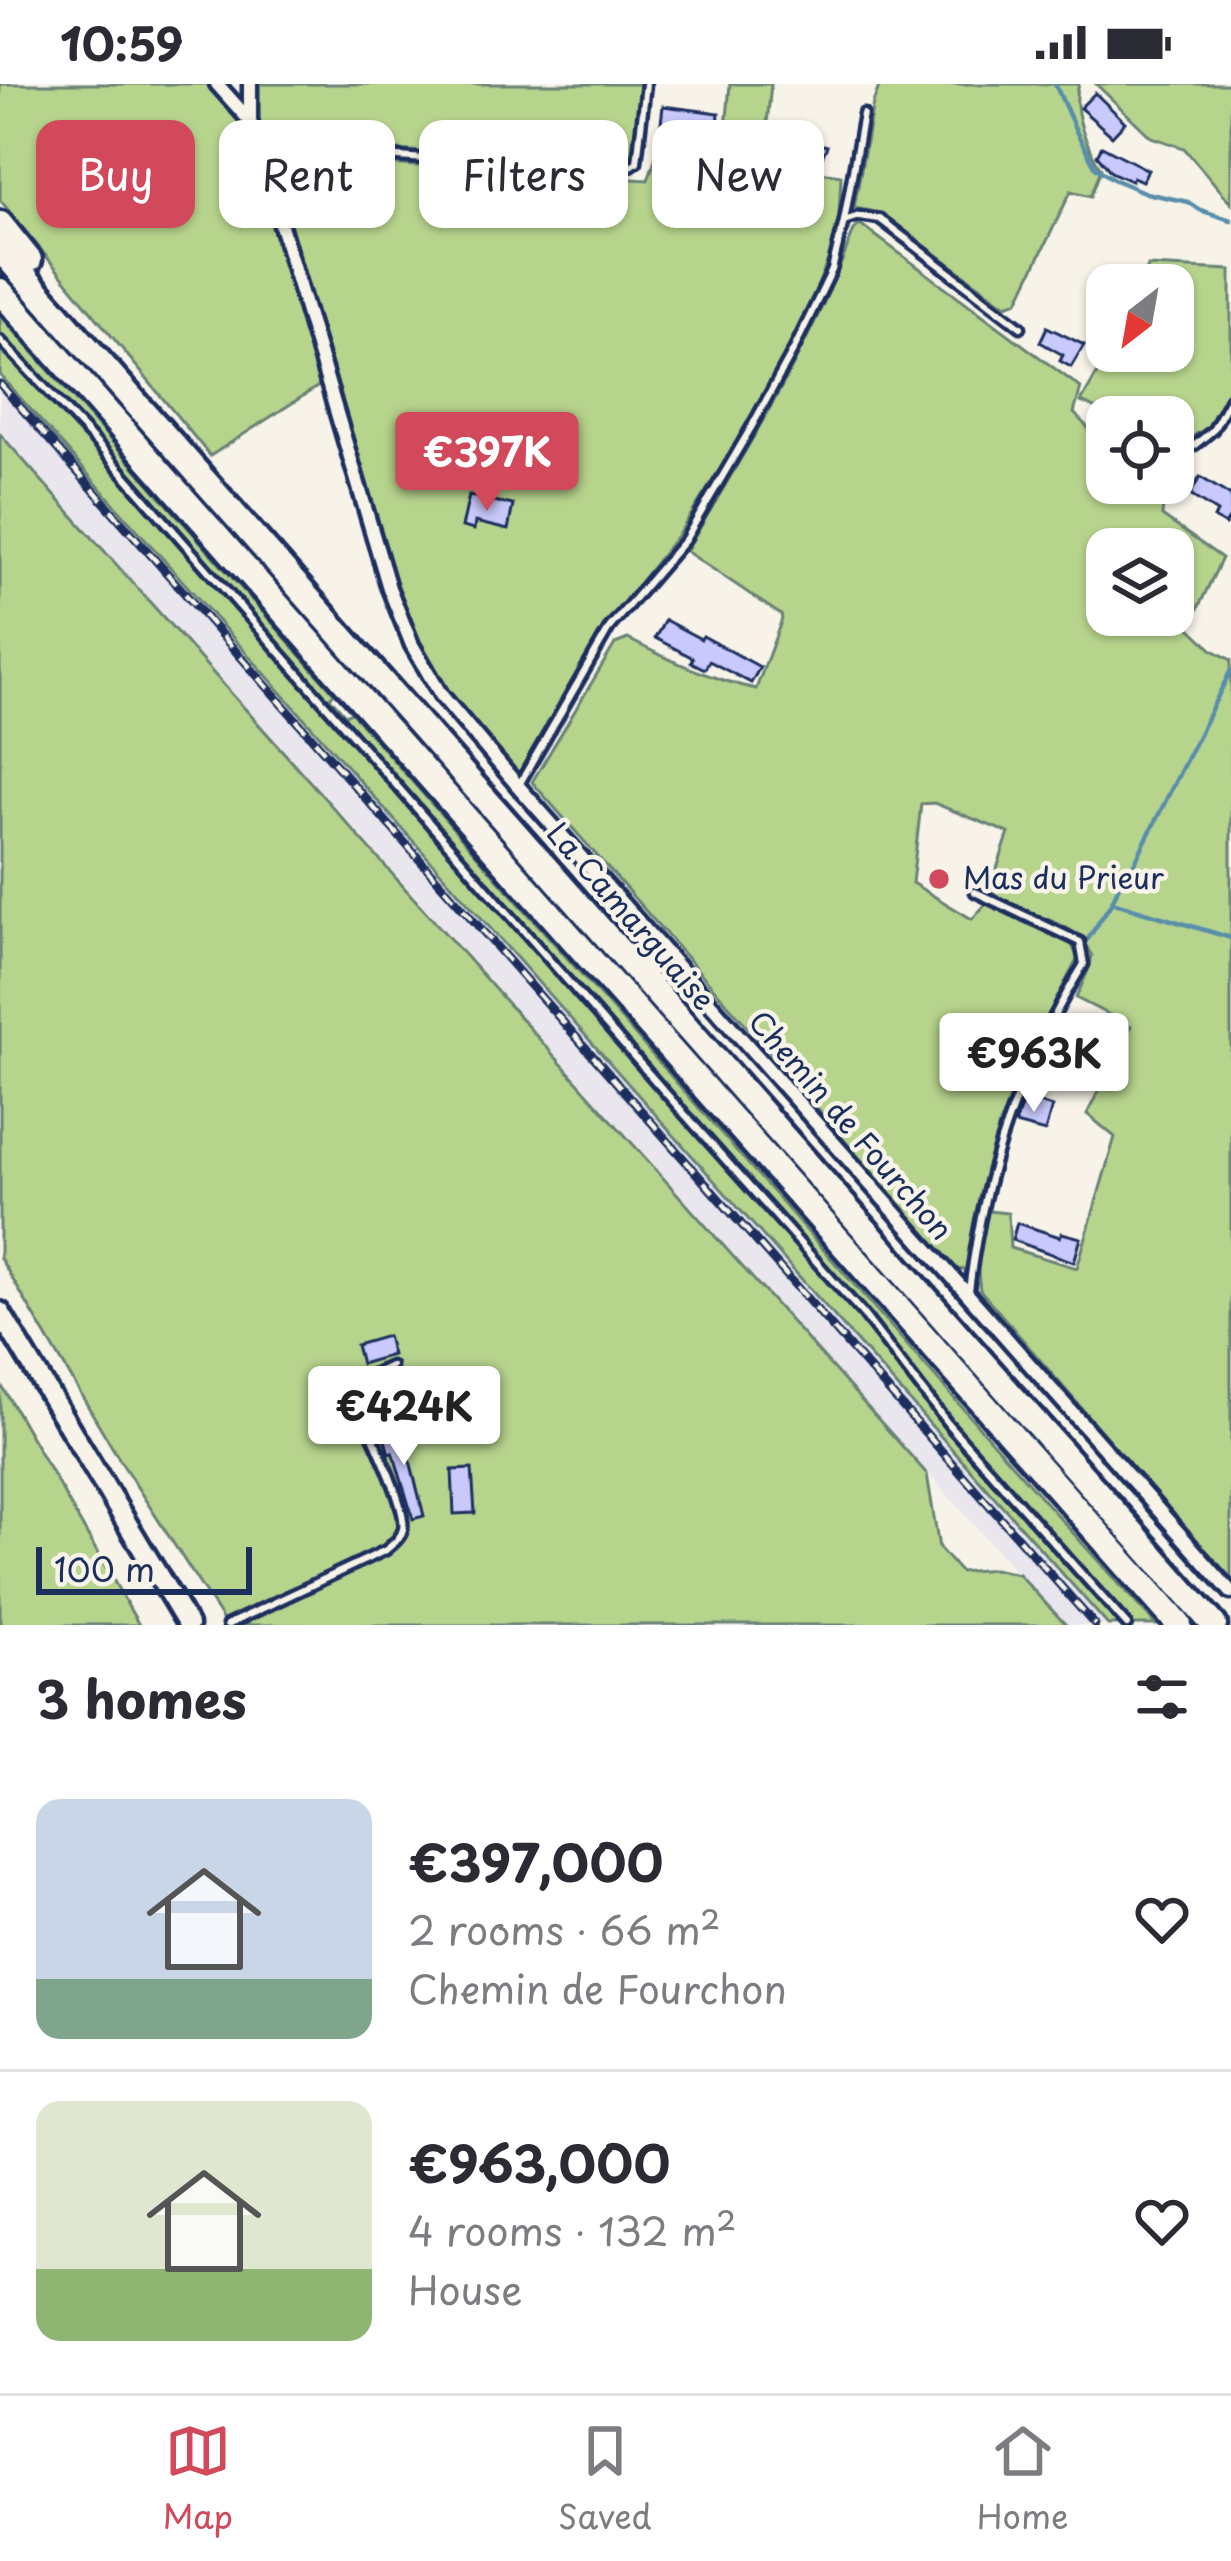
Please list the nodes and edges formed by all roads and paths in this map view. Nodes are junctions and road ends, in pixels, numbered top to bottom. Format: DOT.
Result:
graph roads {
  1 [pos="217,84"];
  2 [pos="250,84"];
  3 [pos="646,84"];
  4 [pos="863,114"];
  5 [pos="249,120"];
  6 [pos="250,120"];
  7 [pos="395,157"];
  8 [pos="844,220"];
  9 [pos="0,224"];
  10 [pos="283,228"];
  11 [pos="0,250"];
  12 [pos="0,291"];
  13 [pos="1021,327"];
  14 [pos="0,340"];
  15 [pos="1231,397"];
  16 [pos="1194,445"];
  17 [pos="210,487"];
  18 [pos="518,786"];
  19 [pos="975,892"];
  20 [pos="968,1295"];
  21 [pos="0,1312"];
  22 [pos="392,1366"];
  23 [pos="1231,1592"];
  24 [pos="188,1625"];
  25 [pos="227,1625"];
  26 [pos="1127,1625"];
  27 [pos="1179,1625"];
  28 [pos="1214,1625"];
  1 -- 5 [label="street, Chemin de Fourchon"];
  2 -- 6 [label="street"];
  3 -- 7 [label="lane"];
  4 -- 8 [label="lane"];
  8 -- 13 [label="lane"];
  8 -- 18 [label="lane"];
  9 -- 17 [label="highway"];
  10 -- 18 [label="street, Chemin de Fourchon"];
  11 -- 17 [label="highway, La Camarguaise"];
  12 -- 27 [label="highway, La Camarguaise"];
  14 -- 26 [label="lane"];
  15 -- 16 [label="lane"];
  17 -- 28 [label="highway, La Camarguaise"];
  18 -- 20 [label="street, Chemin de Fourchon"];
  19 -- 20 [label="lane"];
  20 -- 23 [label="street, Chemin de Fourchon"];
  21 -- 24 [label="main road"];
  22 -- 25 [label="lane"];
}
